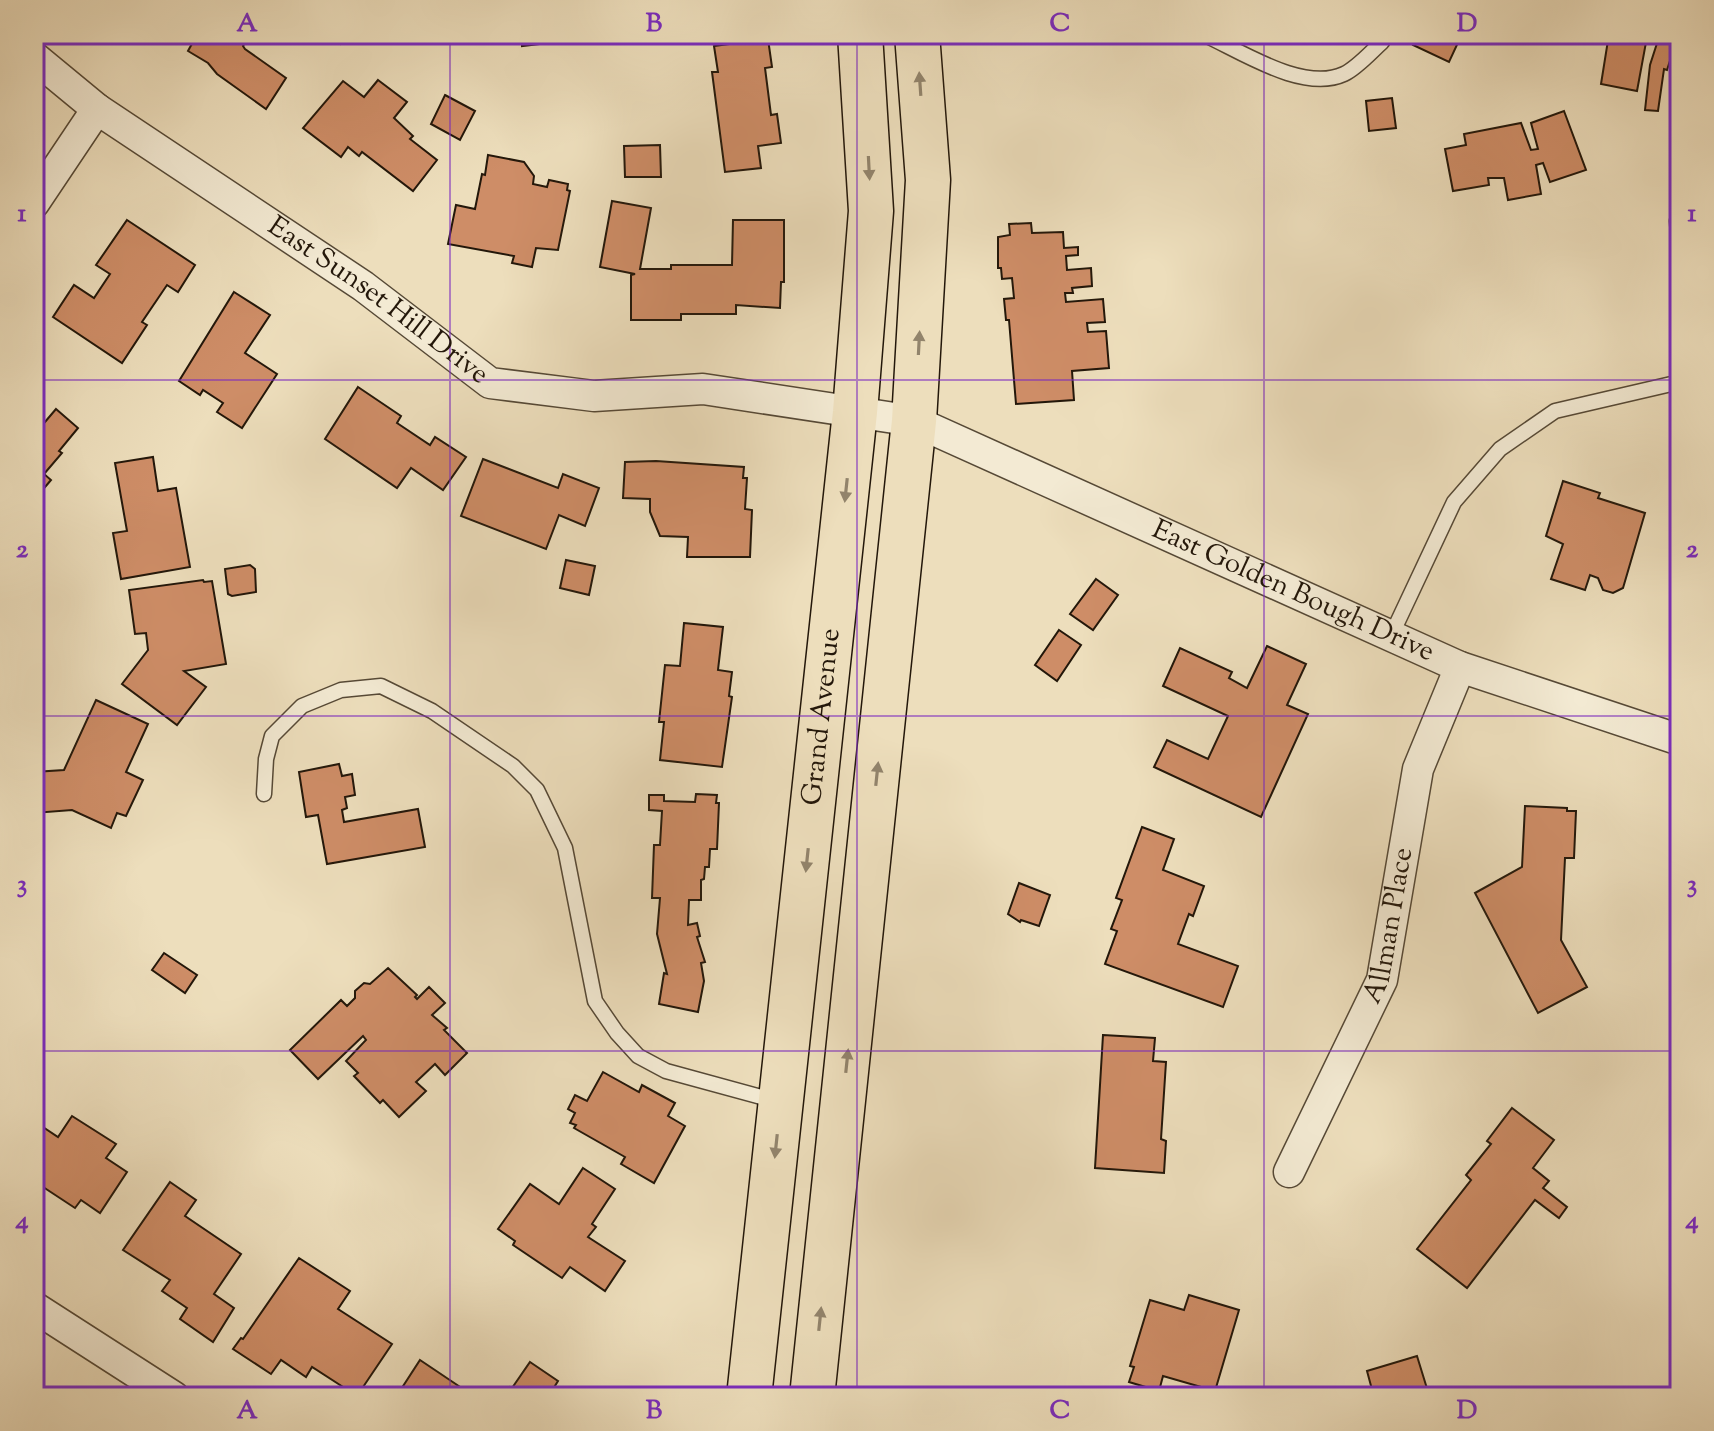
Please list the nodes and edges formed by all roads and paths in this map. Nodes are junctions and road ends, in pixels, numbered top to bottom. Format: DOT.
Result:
graph roads {
  1 [pos="860,34"];
  2 [pos="917,34"];
  3 [pos="1203,34"];
  4 [pos="1382,42"];
  5 [pos="34,57"];
  6 [pos="97,109"];
  7 [pos="34,203"];
  8 [pos="1680,219"];
  9 [pos="1680,257"];
  10 [pos="1680,382"];
  11 [pos="855,412"];
  12 [pos="914,421"];
  13 [pos="1391,637"];
  14 [pos="1460,667"];
  15 [pos="1680,740"];
  16 [pos="264,794"];
  17 [pos="781,1103"];
  18 [pos="1289,1172"];
  19 [pos="34,1307"];
  20 [pos="174,1397"];
  21 [pos="749,1397"];
  22 [pos="812,1397"];
  1 -- 11 [label="main road, Grand Avenue, one-way"];
  12 -- 2 [label="main road, one-way"];
  3 -- 4 [label="lane"];
  5 -- 6 [label="street, East Sunset Hill Drive"];
  6 -- 7 [label="street"];
  6 -- 11 [label="street, East Sunset Hill Drive"];
  8 -- 9 [label="lane"];
  10 -- 13 [label="lane"];
  11 -- 12 [label="street, East Sunset Hill Drive"];
  11 -- 17 [label="main road, Grand Avenue, one-way"];
  12 -- 13 [label="street, East Golden Bough Drive"];
  22 -- 12 [label="main road, one-way"];
  13 -- 14 [label="street, East Golden Bough Drive"];
  14 -- 15 [label="street, East Golden Bough Drive"];
  14 -- 18 [label="street, Allman Place"];
  16 -- 17 [label="lane"];
  17 -- 21 [label="main road, Grand Avenue, one-way"];
  19 -- 20 [label="street"];
}
